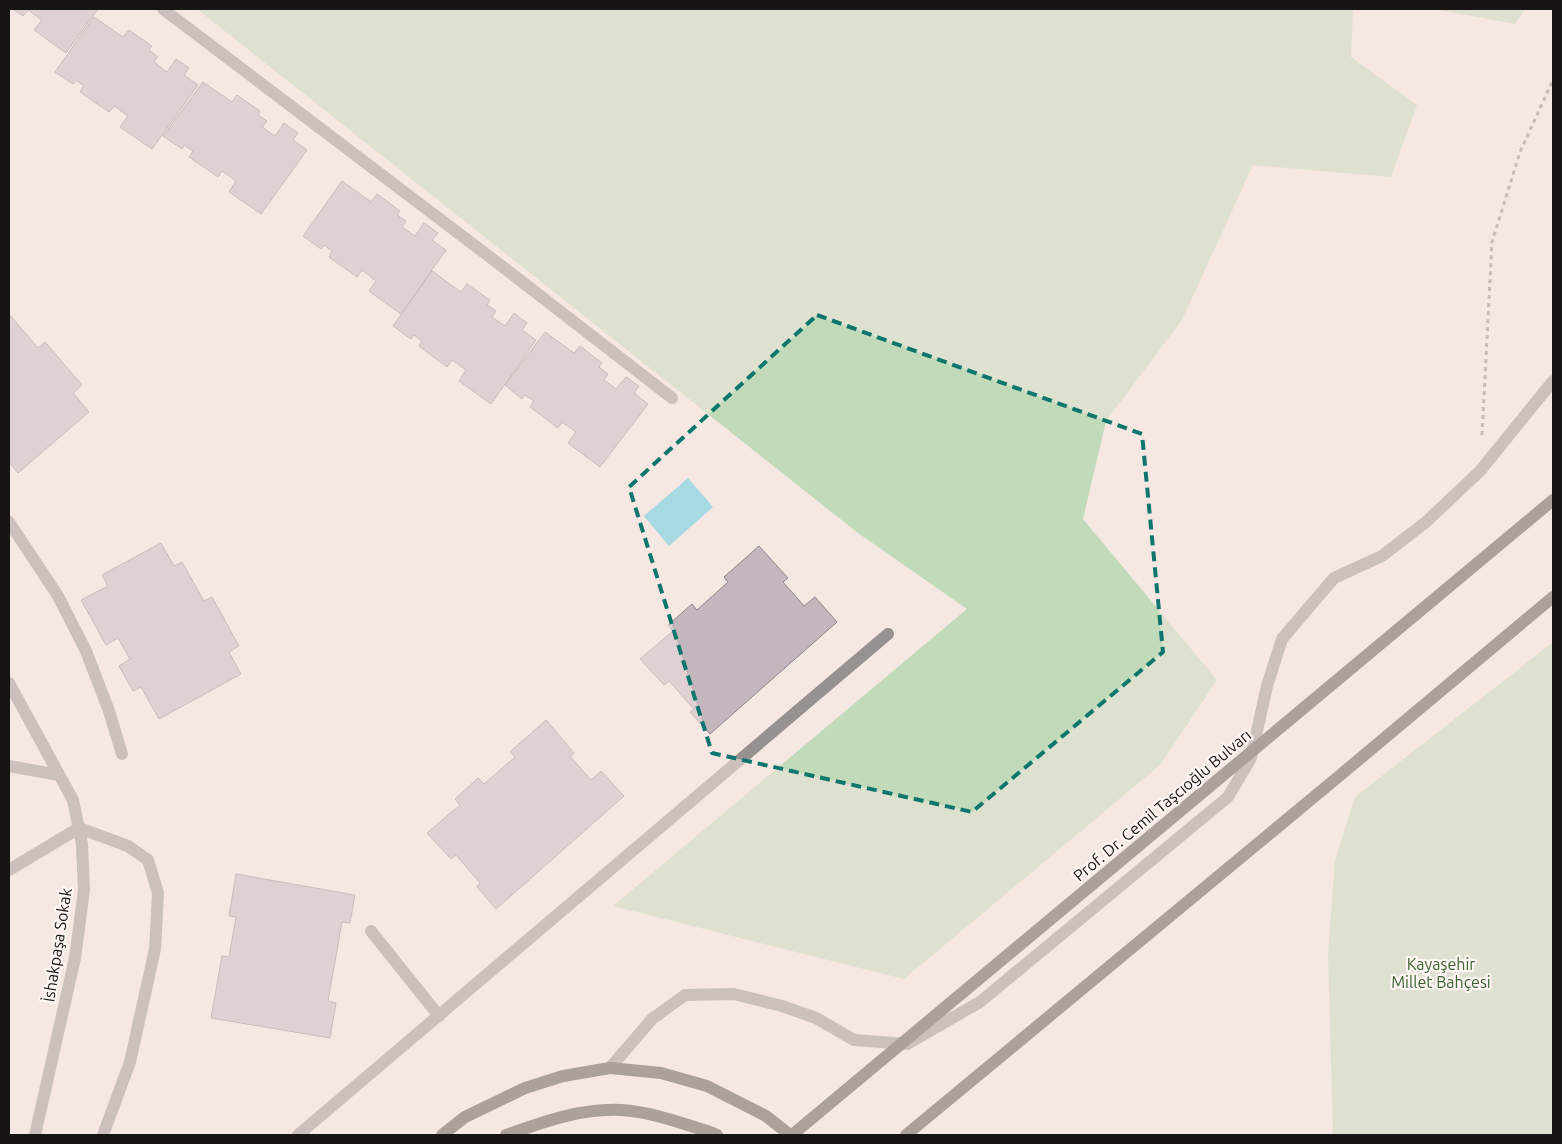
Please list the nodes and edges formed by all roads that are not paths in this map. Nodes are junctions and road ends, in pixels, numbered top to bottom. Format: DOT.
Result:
graph roads {
  1 [pos="163,9"];
  2 [pos="1553,381"];
  3 [pos="672,398"];
  4 [pos="1553,500"];
  5 [pos="9,522"];
  6 [pos="1553,596"];
  7 [pos="888,634"];
  8 [pos="9,683"];
  9 [pos="122,754"];
  10 [pos="9,766"];
  11 [pos="59,775"];
  12 [pos="79,828"];
  13 [pos="9,870"];
  14 [pos="371,931"];
  15 [pos="439,1016"];
  16 [pos="610,1068"];
  17 [pos="35,1135"];
  18 [pos="103,1135"];
  19 [pos="298,1135"];
  20 [pos="442,1135"];
  21 [pos="506,1135"];
  22 [pos="717,1135"];
  23 [pos="791,1135"];
  24 [pos="906,1135"];
  1 -- 3 [label="street"];
  2 -- 16 [label="street"];
  4 -- 23 [label="main road, Prof. Dr. Cemil Taşcıoğlu Bulvarı"];
  5 -- 9 [label="street"];
  6 -- 24 [label="main road"];
  7 -- 15 [label="street"];
  8 -- 11 [label="street, İshakpaşa Sokak"];
  10 -- 11 [label="street"];
  11 -- 12 [label="street, İshakpaşa Sokak"];
  12 -- 13 [label="street"];
  12 -- 17 [label="street, İshakpaşa Sokak"];
  12 -- 18 [label="street"];
  14 -- 15 [label="street"];
  15 -- 19 [label="street"];
  16 -- 20 [label="main road"];
  16 -- 23 [label="main road"];
  21 -- 22 [label="main road"];
}
